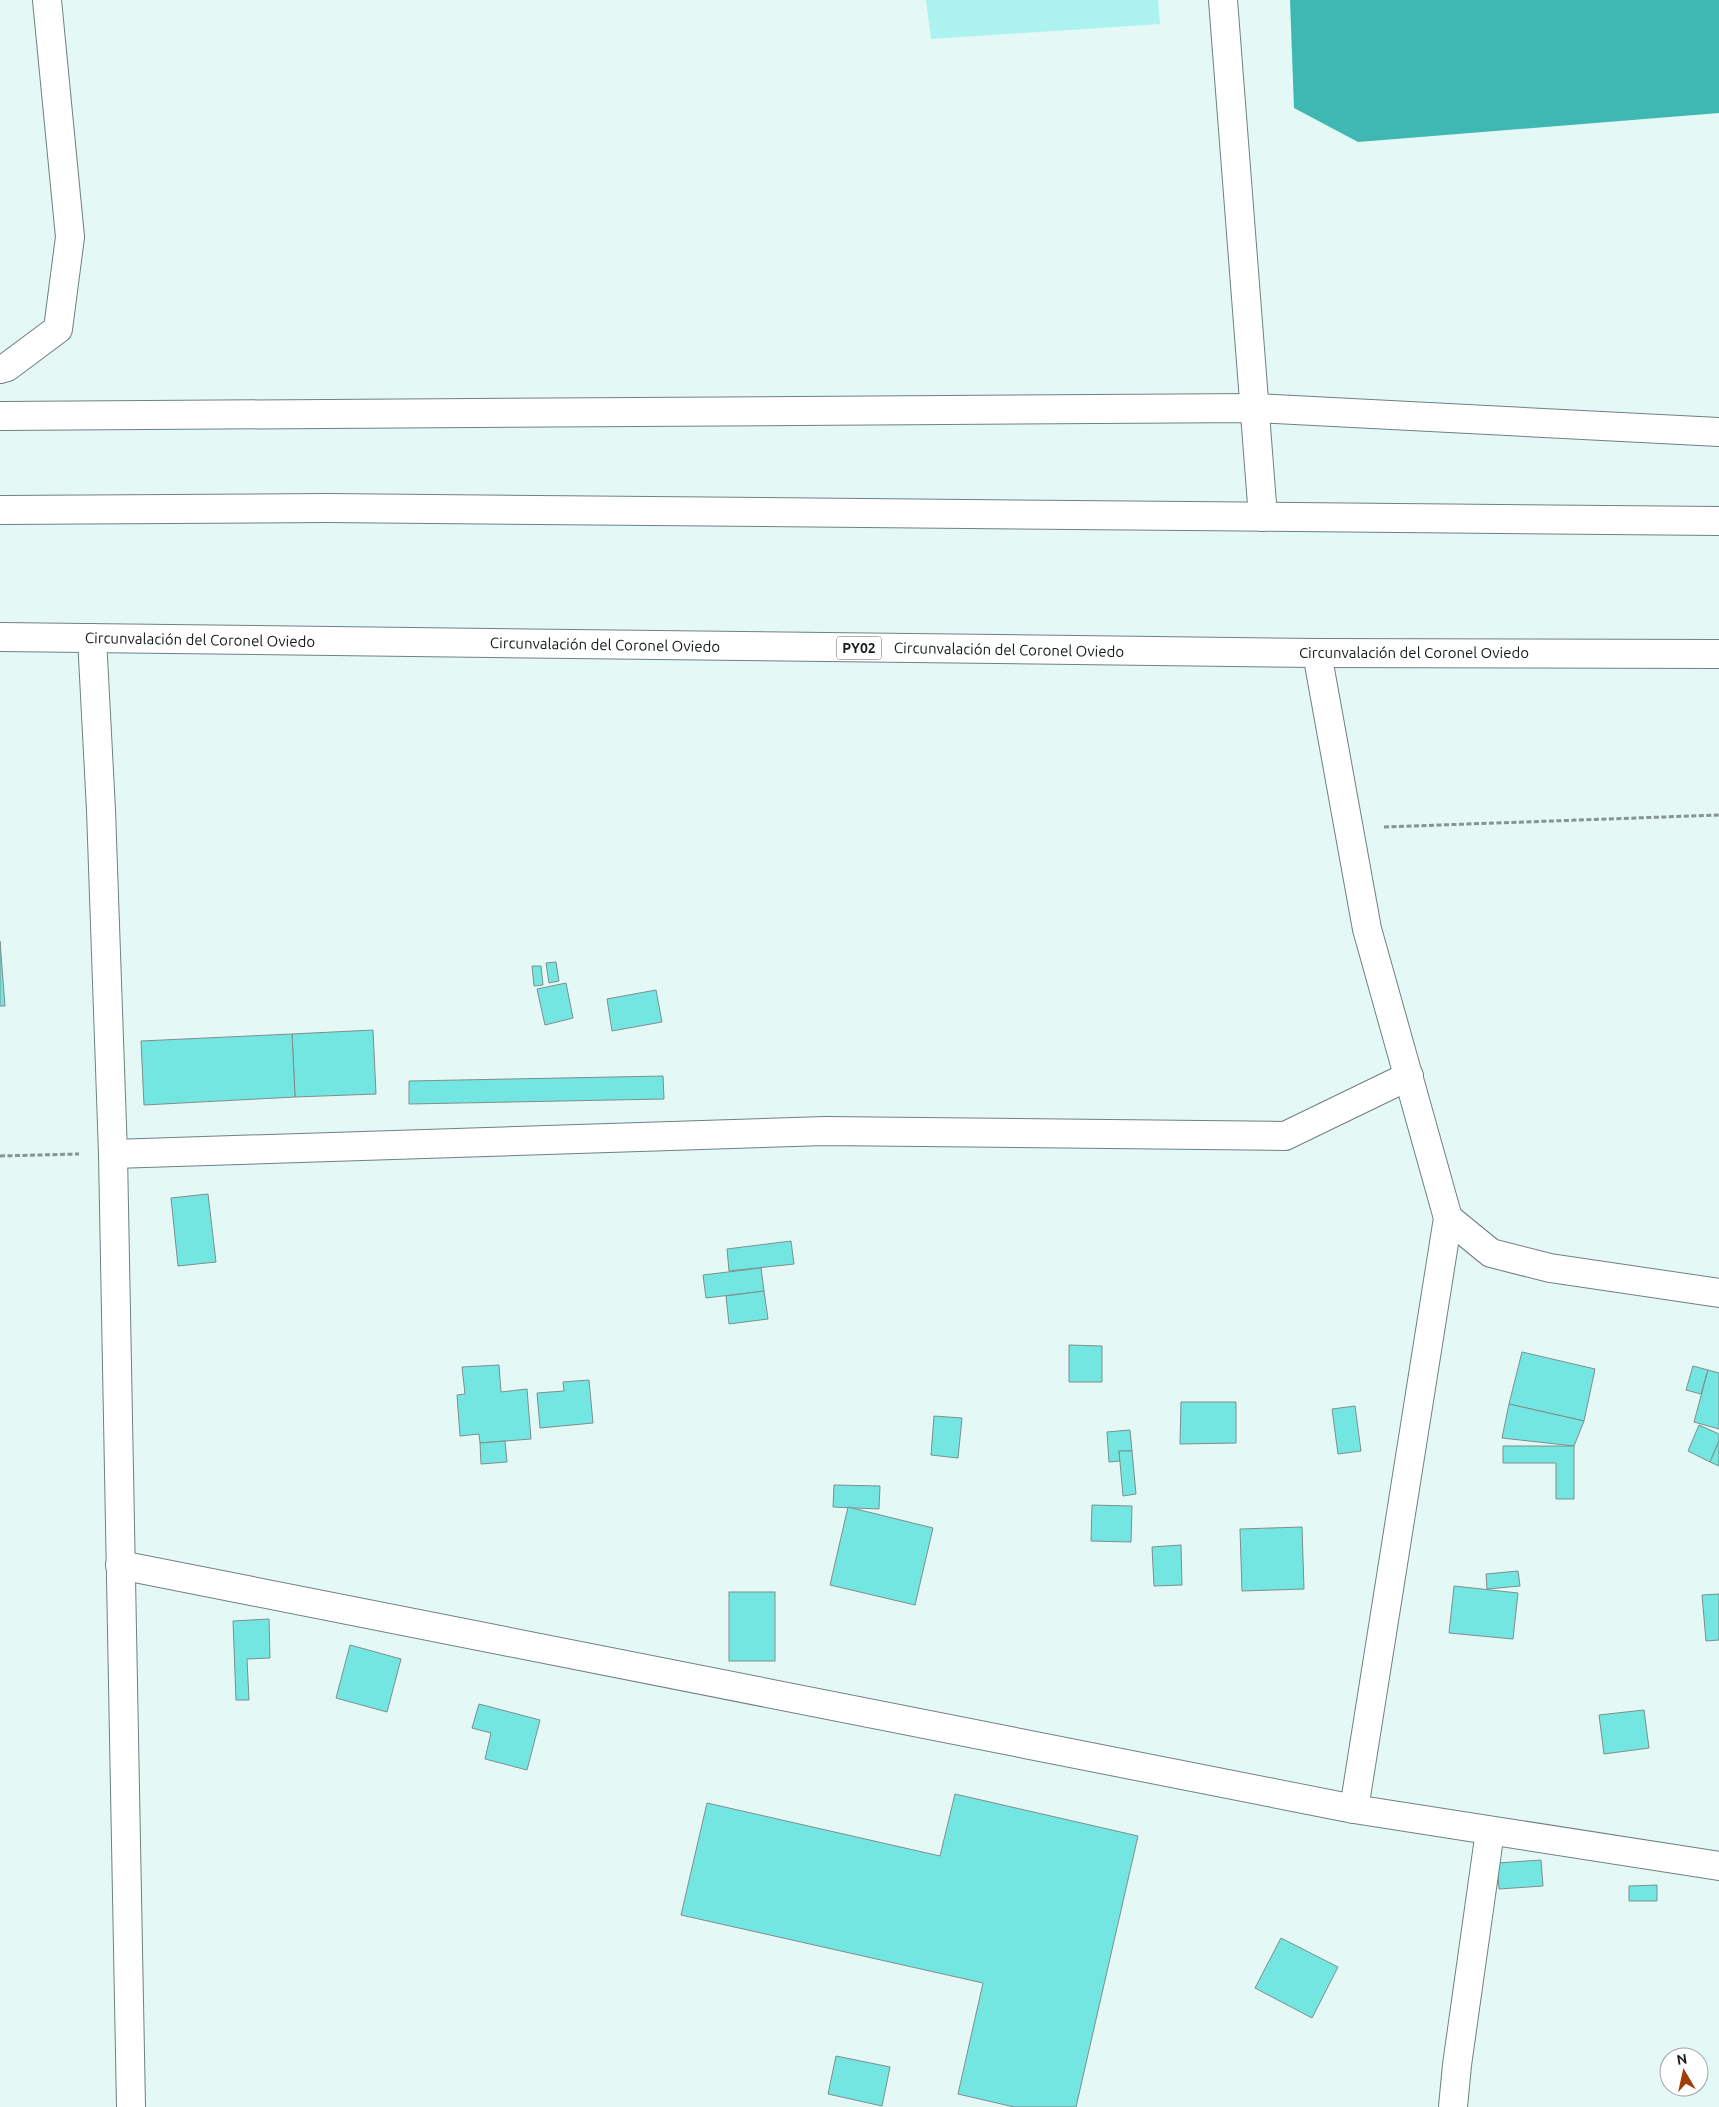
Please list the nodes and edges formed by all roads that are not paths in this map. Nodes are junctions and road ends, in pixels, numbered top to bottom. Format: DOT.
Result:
graph roads {
  1 [pos="47,0"];
  2 [pos="1223,0"];
  3 [pos="0,369"];
  4 [pos="1255,408"];
  5 [pos="0,416"];
  6 [pos="1719,432"];
  7 [pos="0,510"];
  8 [pos="1263,517"];
  9 [pos="1719,521"];
  10 [pos="0,637"];
  11 [pos="92,638"];
  12 [pos="1317,653"];
  13 [pos="1719,654"];
  14 [pos="1410,1076"];
  15 [pos="113,1154"];
  16 [pos="1448,1218"];
  17 [pos="1719,1293"];
  18 [pos="120,1564"];
  19 [pos="1354,1809"];
  20 [pos="1490,1831"];
  21 [pos="1719,1866"];
  22 [pos="131,2107"];
  23 [pos="1453,2107"];
  1 -- 3 [label="main road"];
  2 -- 4 [label="main road"];
  4 -- 5 [label="main road"];
  4 -- 6 [label="main road"];
  4 -- 8 [label="main road"];
  7 -- 8 [label="main road"];
  8 -- 9 [label="main road"];
  10 -- 11 [label="main road, Circunvalación del Coronel Oviedo / PY02"];
  11 -- 12 [label="main road, Circunvalación del Coronel Oviedo / PY02"];
  11 -- 15 [label="main road"];
  12 -- 13 [label="main road, Circunvalación del Coronel Oviedo / PY02"];
  12 -- 14 [label="main road"];
  14 -- 15 [label="main road"];
  14 -- 16 [label="main road"];
  15 -- 18 [label="main road"];
  16 -- 17 [label="main road"];
  16 -- 19 [label="main road"];
  18 -- 19 [label="main road"];
  18 -- 22 [label="main road"];
  19 -- 20 [label="main road"];
  20 -- 21 [label="main road"];
  20 -- 23 [label="main road"];
}
